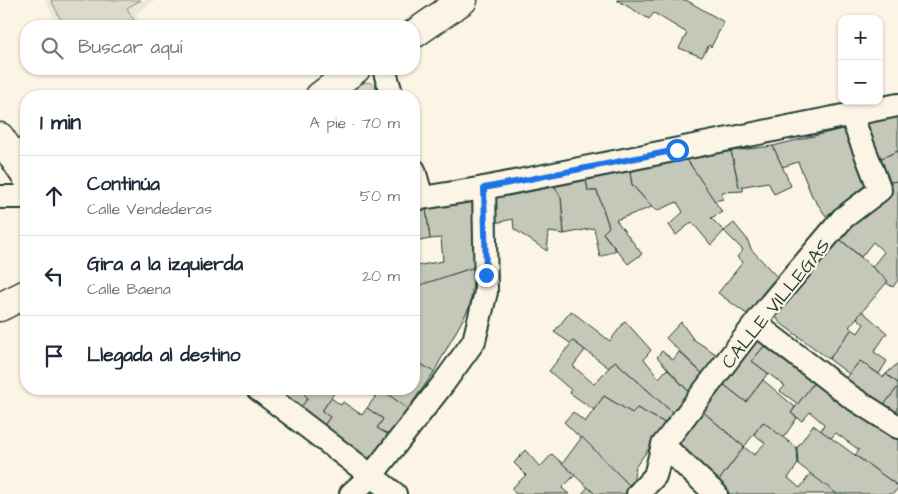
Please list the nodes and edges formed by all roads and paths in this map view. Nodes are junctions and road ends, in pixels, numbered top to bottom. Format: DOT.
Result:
graph roads {
  1 [pos="463,0"];
  2 [pos="420,30"];
  3 [pos="348,75"];
  4 [pos="386,75"];
  5 [pos="328,90"];
  6 [pos="390,90"];
  7 [pos="898,105"];
  8 [pos="851,115"];
  9 [pos="0,137"];
  10 [pos="20,167"];
  11 [pos="484,188"];
  12 [pos="420,191"];
  13 [pos="0,197"];
  14 [pos="20,197"];
  15 [pos="20,297"];
  16 [pos="0,307"];
  17 [pos="756,324"];
  18 [pos="266,395"];
  19 [pos="898,427"];
  20 [pos="663,445"];
  21 [pos="371,476"];
  22 [pos="351,494"];
  23 [pos="395,494"];
  24 [pos="638,494"];
  25 [pos="716,494"];
  1 -- 2 [label="street"];
  3 -- 5 [label="street"];
  4 -- 6 [label="street"];
  7 -- 8 [label="street"];
  8 -- 11 [label="street"];
  8 -- 17 [label="street, CALLE VILLEGAS"];
  9 -- 10 [label="street"];
  11 -- 12 [label="street"];
  11 -- 21 [label="street"];
  13 -- 14 [label="street"];
  15 -- 16 [label="street"];
  17 -- 19 [label="street"];
  17 -- 20 [label="street, CALLE VILLEGAS"];
  18 -- 21 [label="street"];
  20 -- 24 [label="street, CALLE VILLEGAS"];
  20 -- 25 [label="street"];
  21 -- 22 [label="street"];
  21 -- 23 [label="street"];
}
